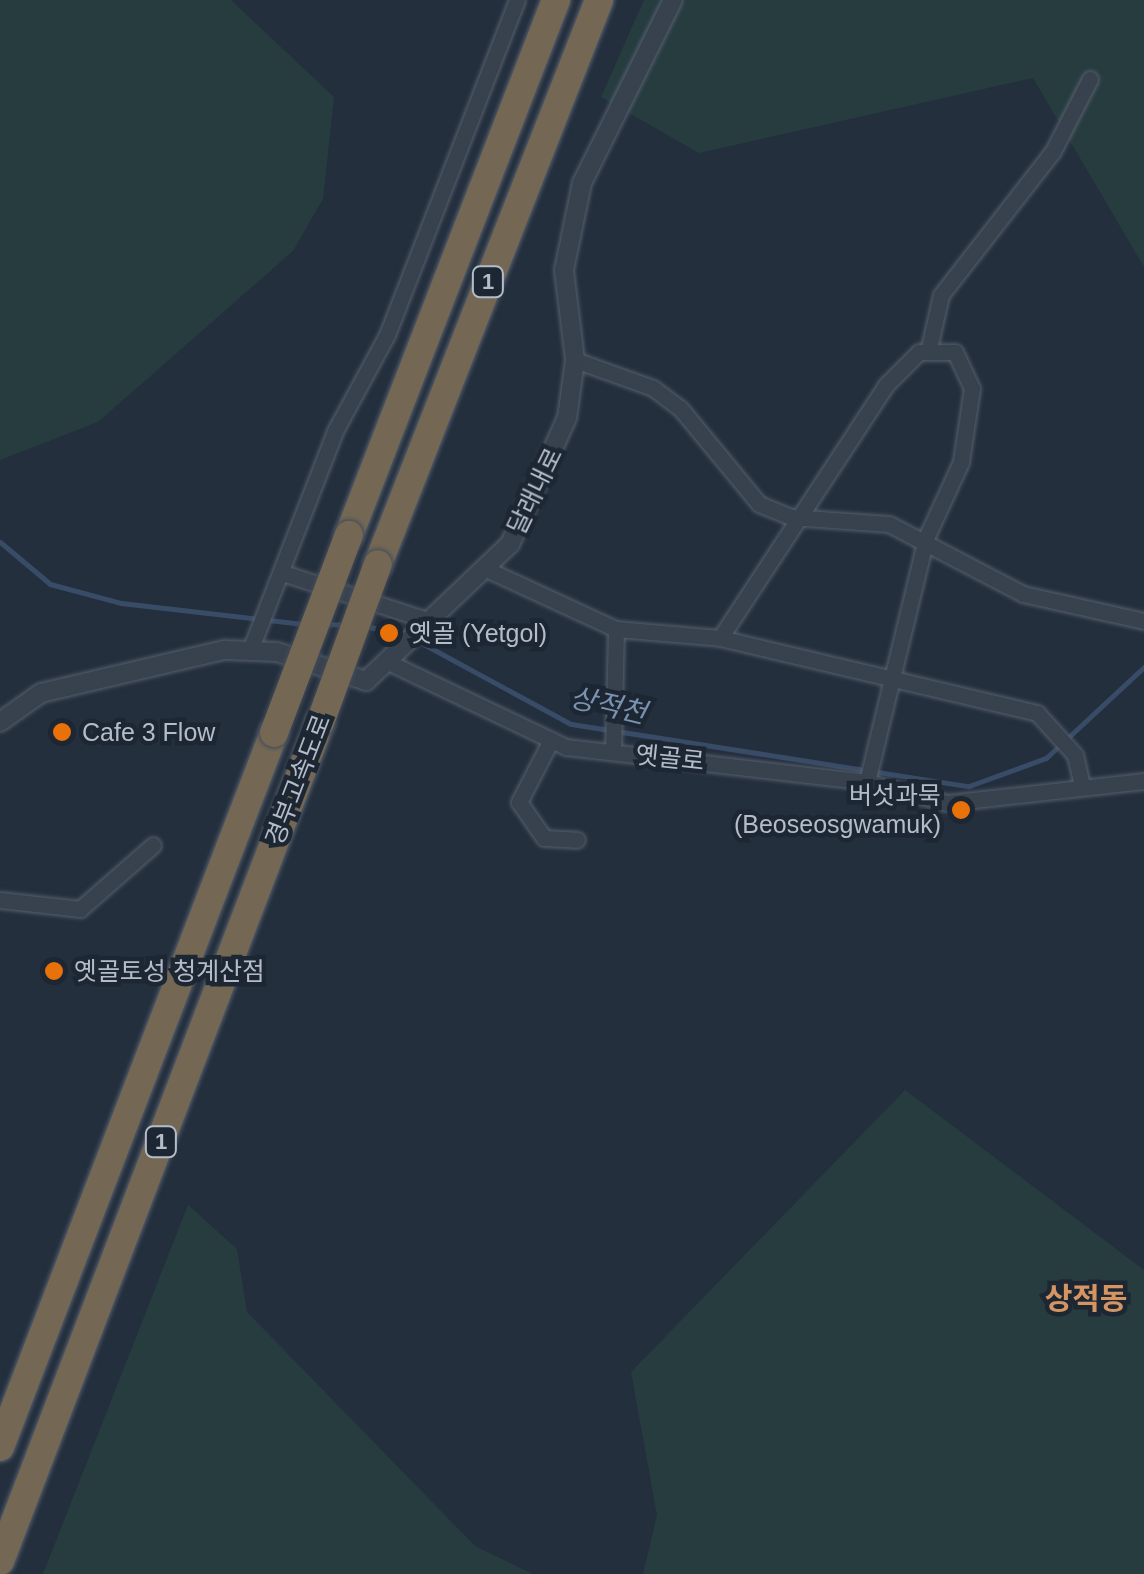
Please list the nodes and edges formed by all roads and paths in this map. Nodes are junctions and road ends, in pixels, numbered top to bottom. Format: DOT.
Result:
graph roads {
  1 [pos="517,0"];
  2 [pos="556,0"];
  3 [pos="598,0"];
  4 [pos="673,0"];
  5 [pos="1090,79"];
  6 [pos="929,348"];
  7 [pos="576,360"];
  8 [pos="791,517"];
  9 [pos="926,538"];
  10 [pos="486,569"];
  11 [pos="280,580"];
  12 [pos="1144,621"];
  13 [pos="428,627"];
  14 [pos="616,629"];
  15 [pos="720,638"];
  16 [pos="251,648"];
  17 [pos="396,657"];
  18 [pos="888,678"];
  19 [pos="0,722"];
  20 [pos="551,740"];
  21 [pos="614,745"];
  22 [pos="1144,781"];
  23 [pos="867,782"];
  24 [pos="1082,786"];
  25 [pos="577,840"];
  26 [pos="153,845"];
  27 [pos="0,900"];
  28 [pos="0,1447"];
  29 [pos="0,1560"];
  1 -- 11 [label="street"];
  2 -- 28 [label="highway, 경부고속도로 / 1, bridge"];
  3 -- 29 [label="highway, 경부고속도로 / 1, bridge"];
  4 -- 7 [label="street, 달래내로"];
  5 -- 6 [label="street"];
  6 -- 8 [label="street"];
  6 -- 9 [label="street"];
  7 -- 8 [label="street"];
  7 -- 10 [label="street, 달래내로"];
  8 -- 9 [label="street"];
  8 -- 15 [label="street"];
  9 -- 12 [label="street"];
  9 -- 18 [label="street"];
  10 -- 13 [label="street, 달래내로"];
  10 -- 14 [label="street"];
  11 -- 13 [label="street"];
  11 -- 16 [label="street"];
  13 -- 17 [label="street, 달래내로"];
  14 -- 15 [label="street"];
  14 -- 21 [label="street"];
  15 -- 18 [label="street"];
  16 -- 17 [label="street, 달래내로"];
  16 -- 19 [label="street, 달래내로"];
  17 -- 20 [label="street, 옛골로"];
  18 -- 23 [label="street"];
  18 -- 24 [label="street"];
  20 -- 21 [label="street, 옛골로"];
  20 -- 25 [label="street"];
  21 -- 23 [label="street, 옛골로"];
  22 -- 24 [label="street, 옛골로"];
  23 -- 24 [label="street, 옛골로"];
  26 -- 27 [label="street"];
}
